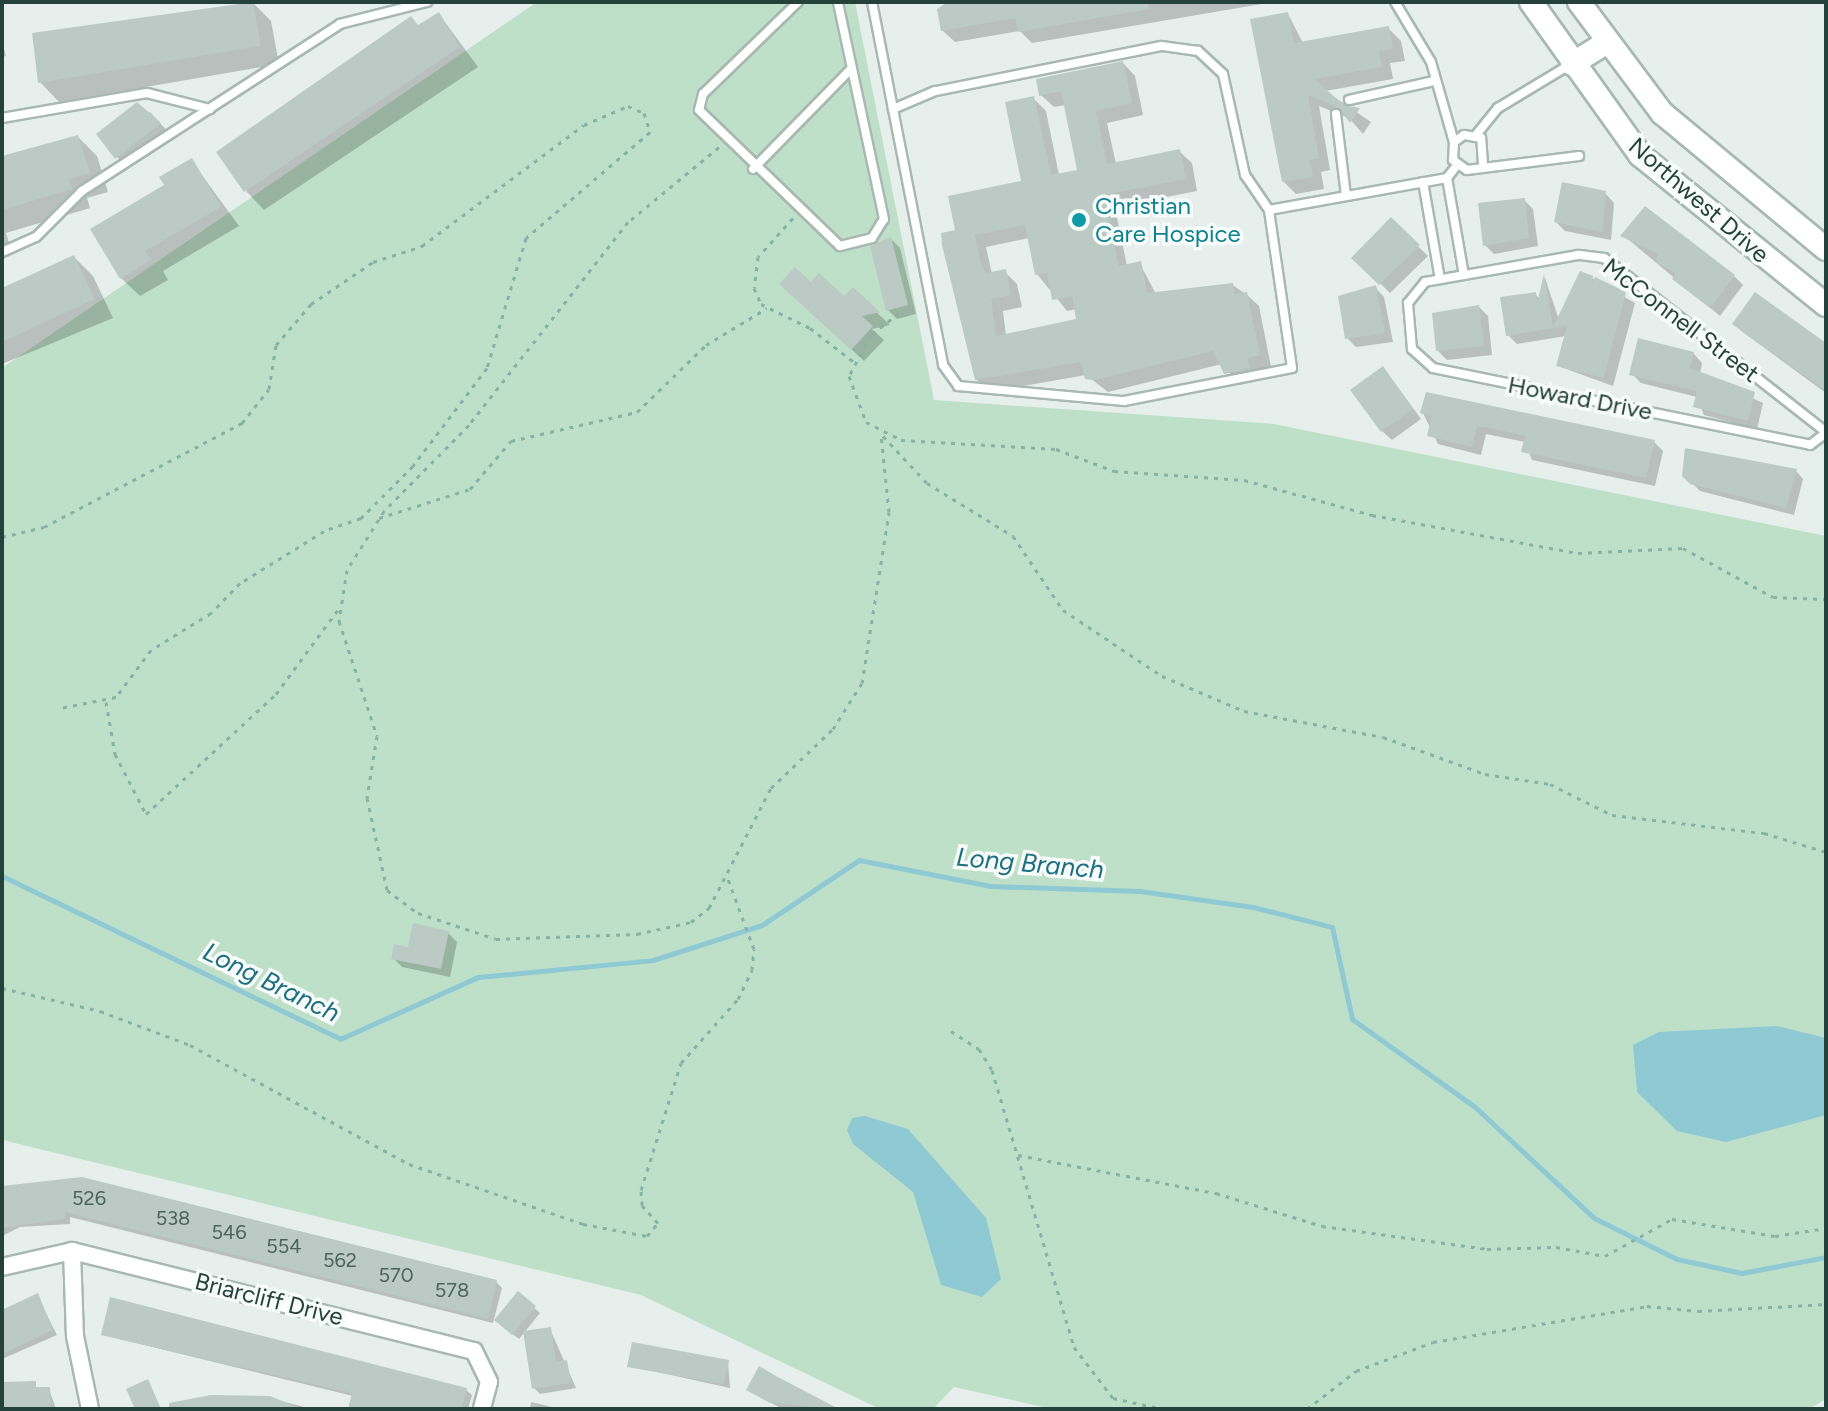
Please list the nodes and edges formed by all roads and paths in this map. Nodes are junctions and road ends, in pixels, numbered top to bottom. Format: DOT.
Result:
graph roads {
  1 [pos="427,2"];
  2 [pos="798,2"];
  3 [pos="838,2"];
  4 [pos="872,2"];
  5 [pos="1395,2"];
  6 [pos="1531,2"];
  7 [pos="1579,2"];
  8 [pos="1606,43"];
  9 [pos="1572,64"];
  10 [pos="852,68"];
  11 [pos="1434,81"];
  12 [pos="1349,100"];
  13 [pos="210,109"];
  14 [pos="893,109"];
  15 [pos="1336,114"];
  16 [pos="2,118"];
  17 [pos="1476,135"];
  18 [pos="725,142"];
  19 [pos="1454,142"];
  20 [pos="1579,156"];
  21 [pos="1483,164"];
  22 [pos="1457,165"];
  23 [pos="753,169"];
  24 [pos="1447,178"];
  25 [pos="1423,182"];
  26 [pos="1346,195"];
  27 [pos="1269,210"];
  28 [pos="799,213"];
  29 [pos="1826,249"];
  30 [pos="2,252"];
  31 [pos="1464,275"];
  32 [pos="1440,279"];
  33 [pos="1425,282"];
  34 [pos="1826,305"];
  35 [pos="767,308"];
  36 [pos="899,313"];
  37 [pos="854,362"];
  38 [pos="1826,433"];
  39 [pos="881,434"];
  40 [pos="379,519"];
  41 [pos="2,537"];
  42 [pos="1826,599"];
  43 [pos="340,607"];
  44 [pos="106,702"];
  45 [pos="60,708"];
  46 [pos="1826,852"];
  47 [pos="727,878"];
  48 [pos="2,988"];
  49 [pos="951,1031"];
  50 [pos="1018,1155"];
  51 [pos="1826,1228"];
  52 [pos="72,1251"];
  53 [pos="2,1267"];
  54 [pos="1826,1304"];
  55 [pos="90,1409"];
  56 [pos="482,1409"];
  57 [pos="1163,1409"];
  58 [pos="1307,1409"];
  1 -- 13 [label="lane"];
  2 -- 18 [label="lane"];
  3 -- 10 [label="lane"];
  4 -- 14 [label="lane"];
  5 -- 11 [label="lane"];
  6 -- 9 [label="main road, Northwest Drive"];
  7 -- 8 [label="main road, Northwest Drive"];
  8 -- 9 [label="main road"];
  8 -- 29 [label="main road, Northwest Drive"];
  9 -- 17 [label="lane"];
  9 -- 34 [label="main road, Northwest Drive"];
  10 -- 23 [label="lane"];
  10 -- 28 [label="lane"];
  11 -- 12 [label="lane"];
  11 -- 19 [label="lane"];
  13 -- 16 [label="lane"];
  13 -- 30 [label="lane"];
  14 -- 27 [label="lane"];
  14 -- 27 [label="lane"];
  15 -- 26 [label="lane"];
  17 -- 19 [label="lane"];
  17 -- 21 [label="lane"];
  18 -- 23 [label="lane"];
  18 -- 40 [label="path"];
  19 -- 22 [label="lane"];
  20 -- 21 [label="lane"];
  21 -- 22 [label="lane"];
  22 -- 24 [label="lane"];
  23 -- 28 [label="lane"];
  24 -- 25 [label="lane"];
  24 -- 31 [label="lane"];
  25 -- 26 [label="lane"];
  25 -- 32 [label="lane"];
  26 -- 27 [label="lane"];
  28 -- 35 [label="path"];
  31 -- 32 [label="lane, McConnell Street"];
  31 -- 38 [label="lane, McConnell Street"];
  32 -- 33 [label="lane, McConnell Street"];
  33 -- 38 [label="lane, Howard Drive"];
  35 -- 37 [label="path"];
  35 -- 40 [label="path"];
  36 -- 37 [label="path"];
  37 -- 39 [label="path"];
  39 -- 42 [label="path"];
  39 -- 46 [label="path"];
  39 -- 47 [label="path"];
  40 -- 43 [label="path"];
  41 -- 44 [label="path"];
  43 -- 44 [label="path"];
  43 -- 47 [label="path"];
  44 -- 45 [label="path"];
  47 -- 48 [label="path"];
  49 -- 50 [label="path"];
  50 -- 51 [label="path"];
  50 -- 57 [label="path"];
  52 -- 53 [label="street, Briarcliff Drive"];
  52 -- 55 [label="street"];
  52 -- 56 [label="street, Briarcliff Drive"];
  54 -- 58 [label="path"];
}
